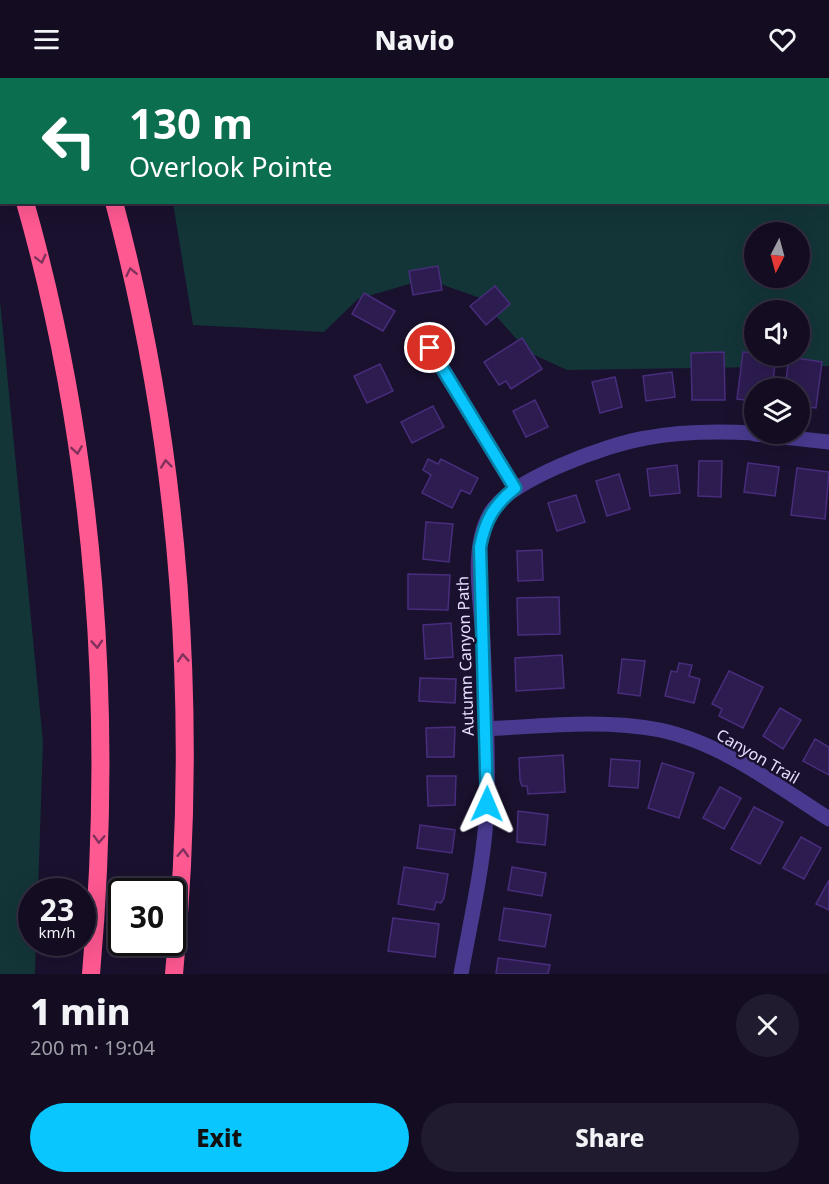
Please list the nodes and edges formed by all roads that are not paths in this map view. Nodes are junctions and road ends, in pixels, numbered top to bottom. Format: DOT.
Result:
graph roads {
  1 [pos="26,204"];
  2 [pos="114,204"];
  3 [pos="430,348"];
  4 [pos="744,434"];
  5 [pos="810,440"];
  6 [pos="829,442"];
  7 [pos="515,488"];
  8 [pos="486,729"];
  9 [pos="829,819"];
  10 [pos="91,974"];
  11 [pos="174,974"];
  12 [pos="461,974"];
  1 -- 10 [label="highway, one-way"];
  11 -- 2 [label="highway, one-way"];
  3 -- 7 [label="street"];
  4 -- 7 [label="street, Autumn Canyon Path"];
  5 -- 6 [label="street, Autumn Canyon Path"];
  7 -- 8 [label="street, Autumn Canyon Path"];
  8 -- 9 [label="street, Canyon Trail"];
  8 -- 12 [label="street, Autumn Canyon Path"];
}
